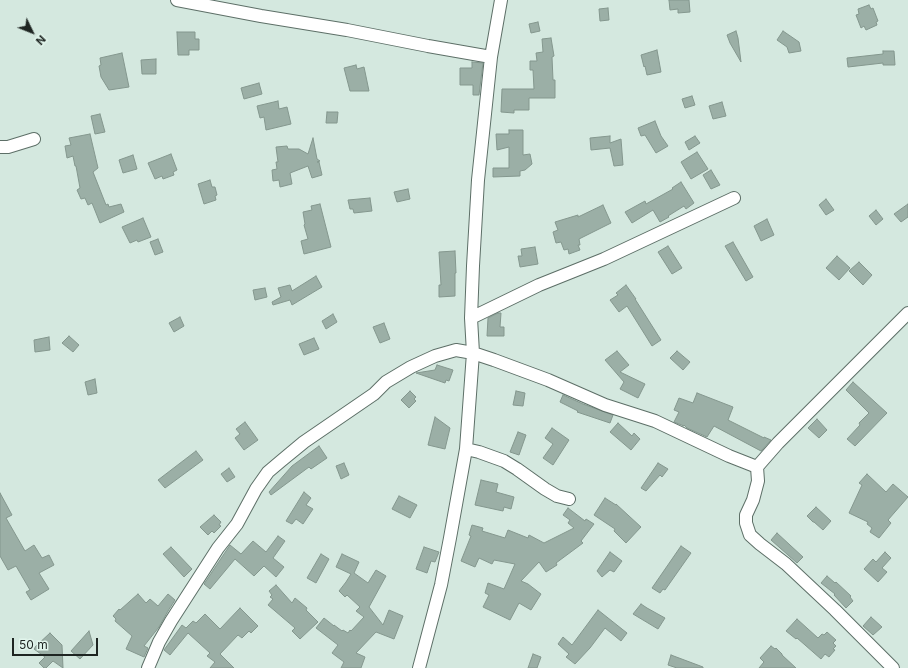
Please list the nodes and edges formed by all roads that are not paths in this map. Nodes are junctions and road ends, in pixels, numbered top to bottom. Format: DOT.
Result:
graph roads {
  1 [pos="177,0"];
  2 [pos="501,0"];
  3 [pos="491,57"];
  4 [pos="34,139"];
  5 [pos="0,147"];
  6 [pos="734,198"];
  7 [pos="908,313"];
  8 [pos="471,318"];
  9 [pos="474,353"];
  10 [pos="466,449"];
  11 [pos="757,467"];
  12 [pos="569,499"];
  13 [pos="148,668"];
  14 [pos="418,668"];
  15 [pos="893,668"];
  1 -- 3 [label="street"];
  2 -- 3 [label="street"];
  3 -- 8 [label="street"];
  4 -- 5 [label="street"];
  6 -- 8 [label="street"];
  7 -- 11 [label="street"];
  8 -- 9 [label="street"];
  9 -- 10 [label="street"];
  9 -- 11 [label="street"];
  9 -- 13 [label="street"];
  10 -- 12 [label="street"];
  10 -- 14 [label="street"];
  11 -- 15 [label="street"];
}
